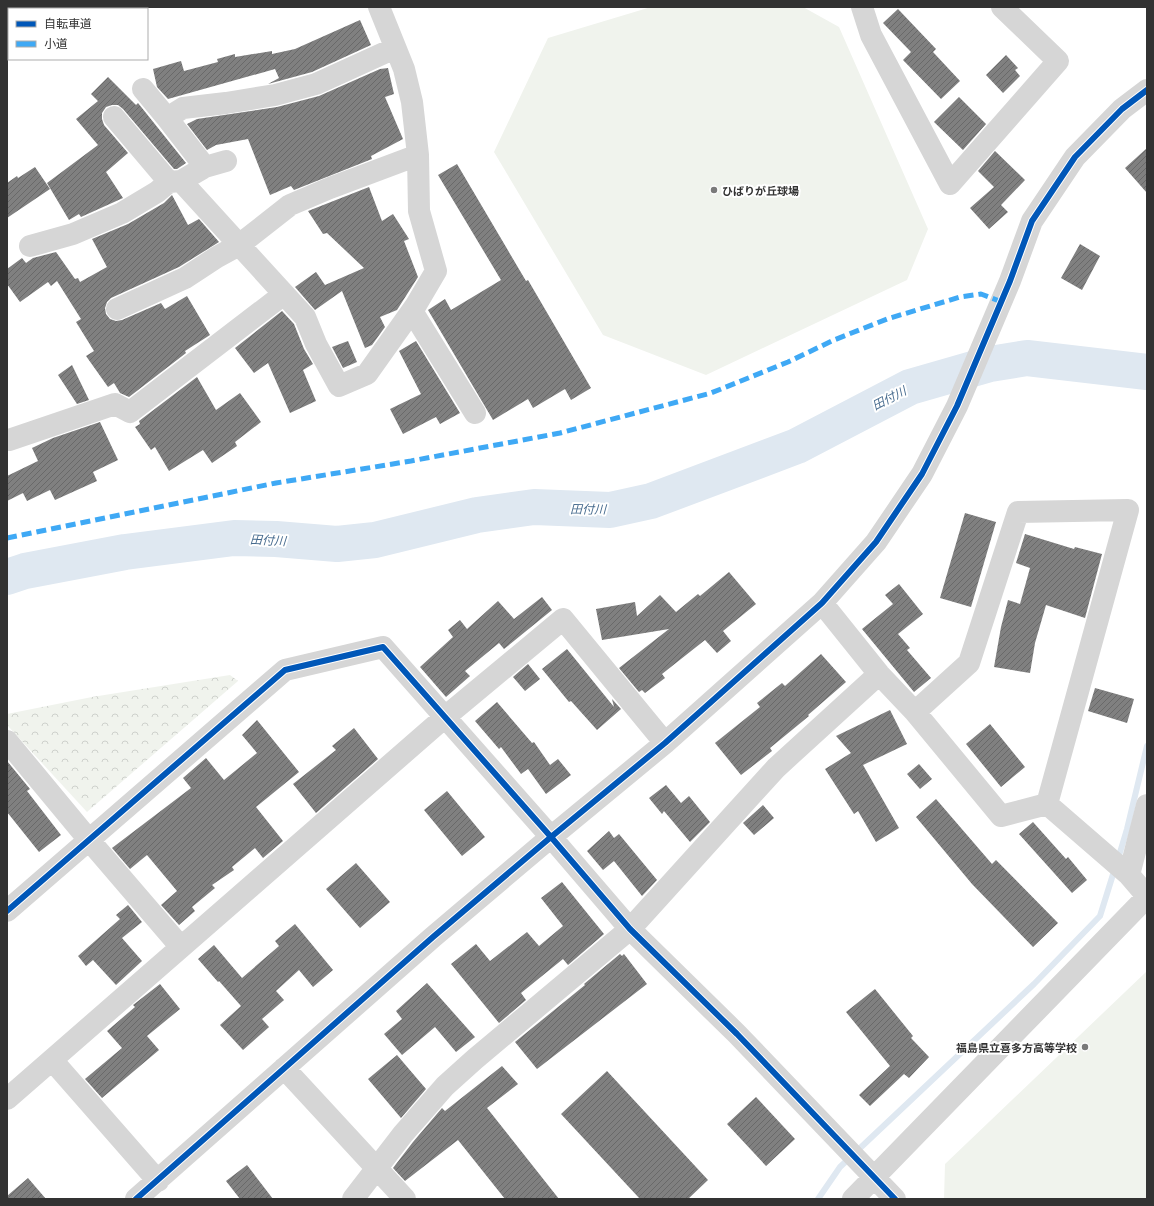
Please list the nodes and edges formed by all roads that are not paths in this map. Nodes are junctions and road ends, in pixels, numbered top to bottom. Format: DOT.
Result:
graph roads {
  1 [pos="379,7"];
  2 [pos="862,7"];
  3 [pos="1002,7"];
  4 [pos="395,48"];
  5 [pos="143,89"];
  6 [pos="1147,90"];
  7 [pos="114,117"];
  8 [pos="168,118"];
  9 [pos="418,155"];
  10 [pos="226,161"];
  11 [pos="205,167"];
  12 [pos="175,182"];
  13 [pos="240,245"];
  14 [pos="30,246"];
  15 [pos="284,294"];
  16 [pos="117,309"];
  17 [pos="412,311"];
  18 [pos="475,413"];
  19 [pos="9,440"];
  20 [pos="822,603"];
  21 [pos="880,674"];
  22 [pos="915,712"];
  23 [pos="445,716"];
  24 [pos="7,741"];
  25 [pos="665,743"];
  26 [pos="1047,804"];
  27 [pos="1147,805"];
  28 [pos="551,837"];
  29 [pos="89,840"];
  30 [pos="1129,875"];
  31 [pos="1147,896"];
  32 [pos="7,911"];
  33 [pos="630,929"];
  34 [pos="180,946"];
  35 [pos="52,1060"];
  36 [pos="284,1068"];
  37 [pos="7,1099"];
  38 [pos="376,1167"];
  39 [pos="875,1178"];
  40 [pos="158,1181"];
  41 [pos="136,1199"];
  42 [pos="353,1199"];
  43 [pos="405,1199"];
  44 [pos="853,1199"];
  45 [pos="895,1199"];
  1 -- 4 [label="street"];
  2 -- 3 [label="street"];
  4 -- 8 [label="street"];
  4 -- 9 [label="street"];
  5 -- 8 [label="street"];
  6 -- 20 [label="street"];
  7 -- 12 [label="street"];
  8 -- 11 [label="street"];
  9 -- 13 [label="street"];
  9 -- 17 [label="street"];
  10 -- 11 [label="street"];
  11 -- 12 [label="street"];
  12 -- 13 [label="street"];
  12 -- 14 [label="street"];
  13 -- 15 [label="street"];
  13 -- 16 [label="street"];
  15 -- 17 [label="street"];
  15 -- 19 [label="street"];
  17 -- 18 [label="street"];
  20 -- 21 [label="street"];
  20 -- 25 [label="street"];
  21 -- 22 [label="street"];
  21 -- 33 [label="street"];
  22 -- 26 [label="street"];
  22 -- 26 [label="street"];
  23 -- 25 [label="street"];
  23 -- 28 [label="street"];
  23 -- 29 [label="street"];
  23 -- 34 [label="street"];
  24 -- 29 [label="street"];
  25 -- 28 [label="street"];
  26 -- 30 [label="street"];
  27 -- 30 [label="street"];
  28 -- 33 [label="street"];
  28 -- 36 [label="street"];
  29 -- 32 [label="street"];
  29 -- 34 [label="street"];
  30 -- 31 [label="street"];
  31 -- 39 [label="street"];
  33 -- 38 [label="street"];
  33 -- 39 [label="street"];
  34 -- 35 [label="street"];
  35 -- 37 [label="street"];
  35 -- 40 [label="street"];
  36 -- 38 [label="street"];
  36 -- 40 [label="street"];
  38 -- 42 [label="street"];
  38 -- 43 [label="street"];
  39 -- 44 [label="street"];
  39 -- 45 [label="street"];
  40 -- 41 [label="street"];
}
